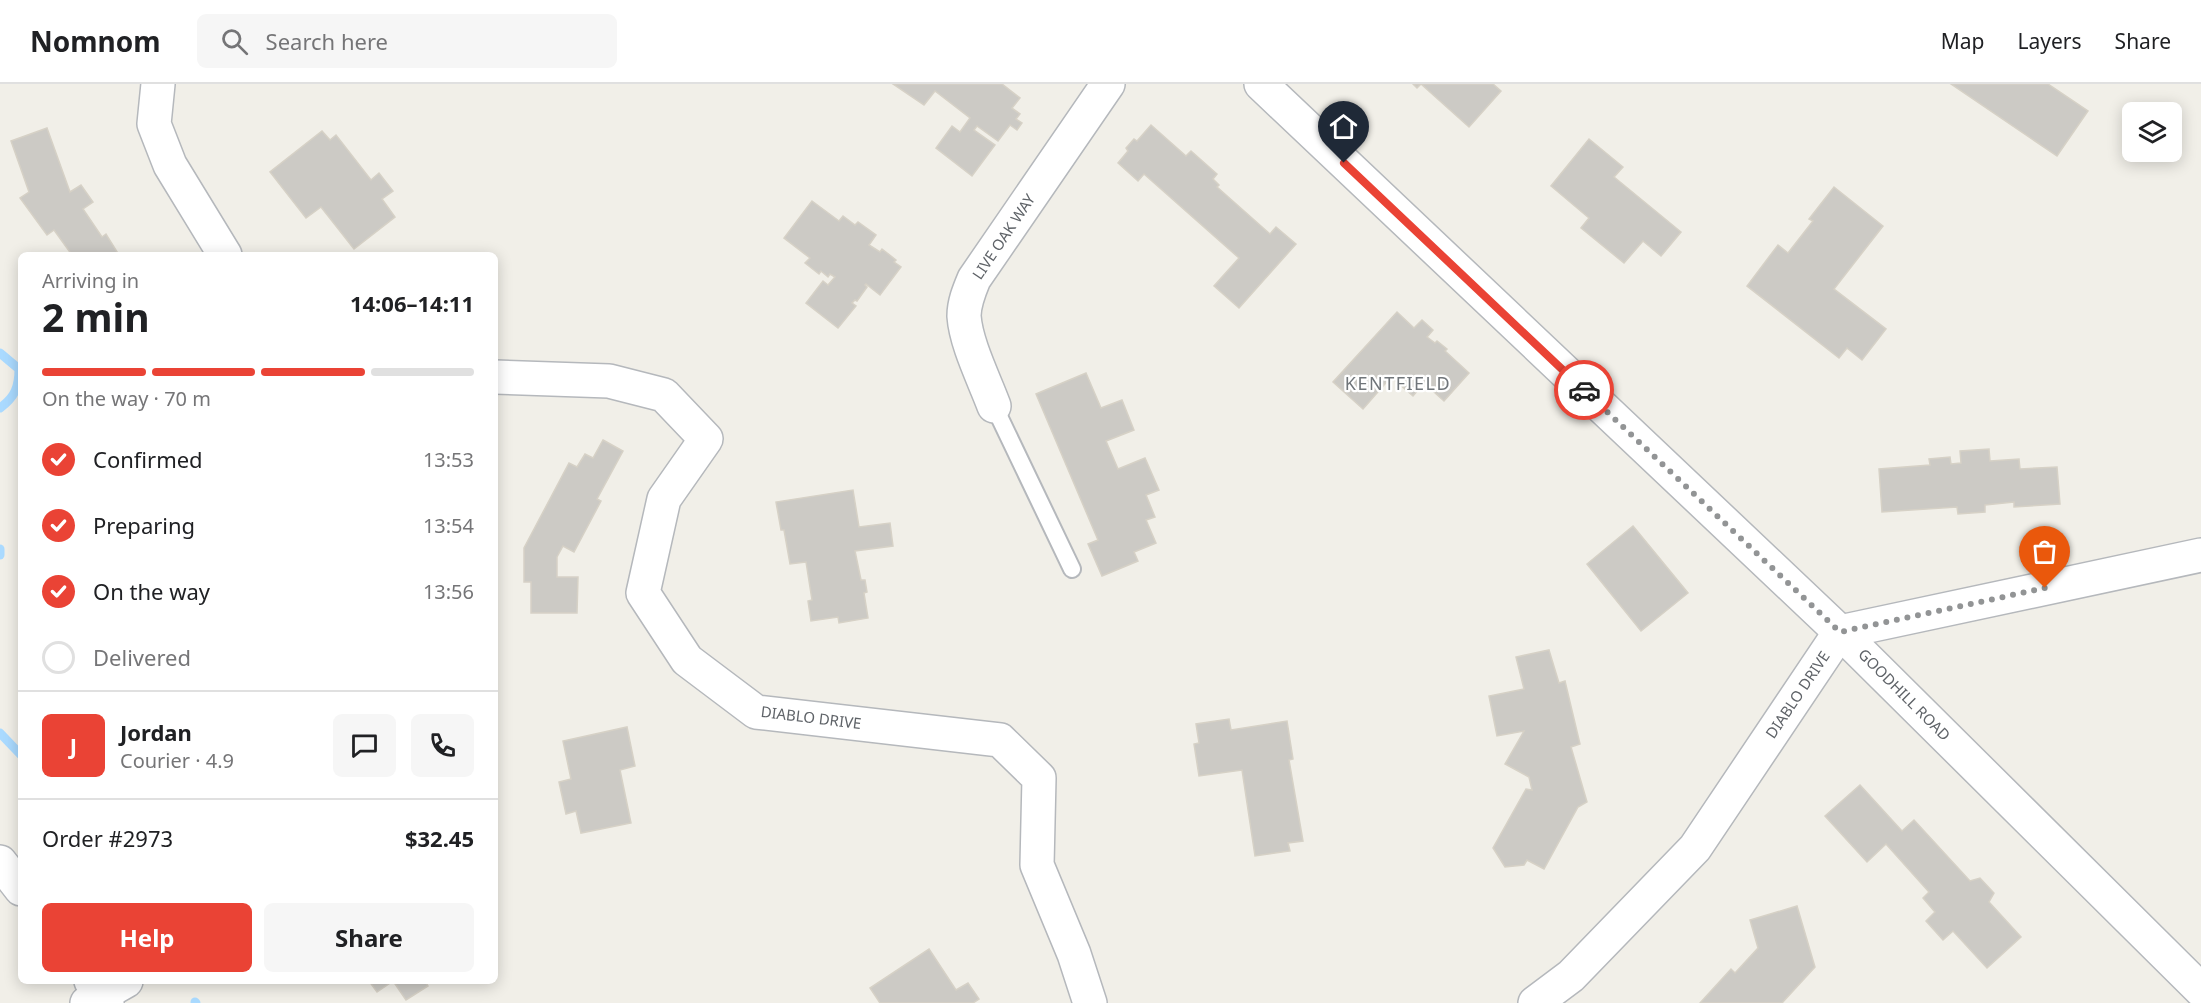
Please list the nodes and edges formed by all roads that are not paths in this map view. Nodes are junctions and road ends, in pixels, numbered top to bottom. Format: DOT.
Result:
graph roads {
  1 [pos="158,84"];
  2 [pos="1108,84"];
  3 [pos="1260,84"];
  4 [pos="223,252"];
  5 [pos="498,377"];
  6 [pos="994,406"];
  7 [pos="2201,555"];
  8 [pos="1072,569"];
  9 [pos="1840,632"];
  10 [pos="0,862"];
  11 [pos="18,885"];
  12 [pos="2201,990"];
  13 [pos="1090,1003"];
  14 [pos="1535,1003"];
  1 -- 4 [label="street"];
  2 -- 6 [label="street, LIVE OAK WAY"];
  3 -- 9 [label="street, GOODHILL ROAD"];
  5 -- 13 [label="street, DIABLO DRIVE"];
  6 -- 8 [label="lane"];
  7 -- 9 [label="street"];
  9 -- 12 [label="street, GOODHILL ROAD"];
  9 -- 14 [label="street, DIABLO DRIVE"];
  10 -- 11 [label="street"];
}
